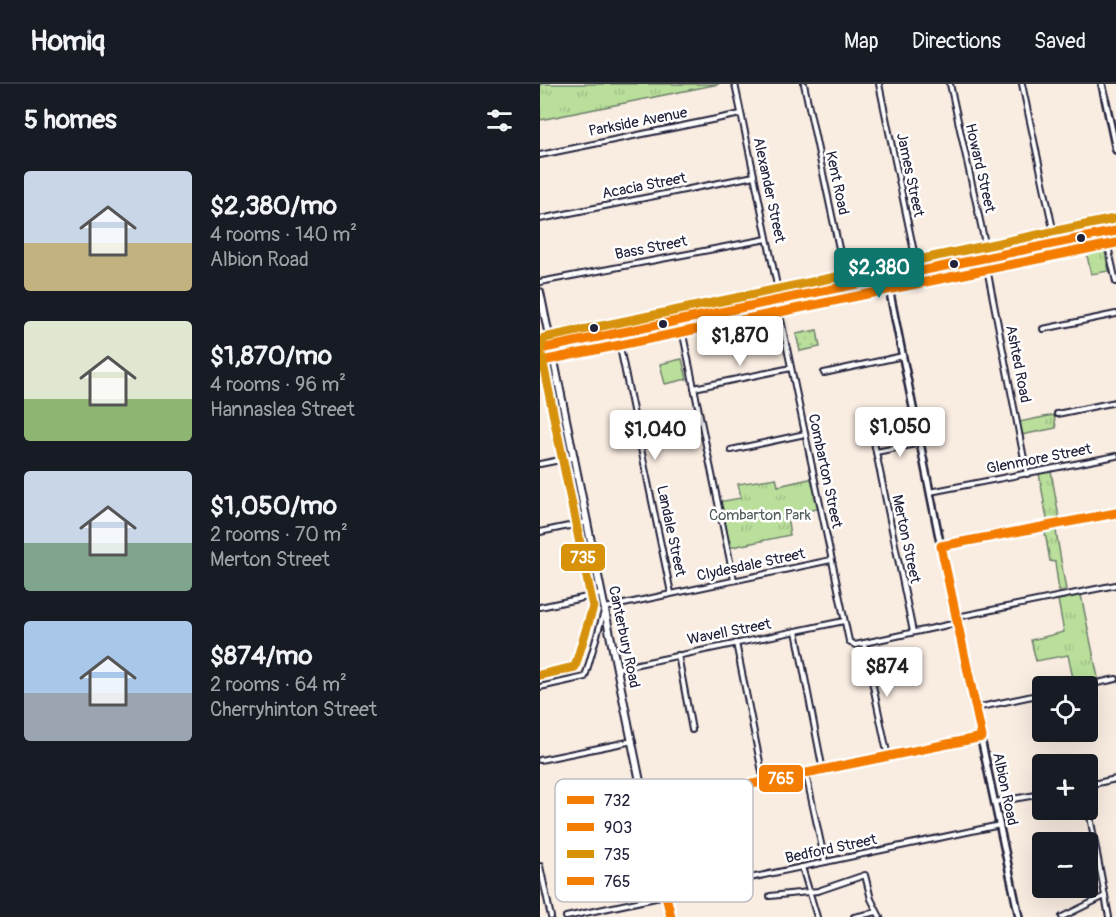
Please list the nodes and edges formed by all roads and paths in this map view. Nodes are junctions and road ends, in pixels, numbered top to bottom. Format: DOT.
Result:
graph roads {
  1 [pos="735,84"];
  2 [pos="804,84"];
  3 [pos="879,84"];
  4 [pos="950,84"];
  5 [pos="1022,84"];
  6 [pos="1102,84"];
  7 [pos="741,114"];
  8 [pos="1116,150"];
  9 [pos="540,154"];
  10 [pos="754,176"];
  11 [pos="540,219"];
  12 [pos="1116,231"];
  13 [pos="1105,233"];
  14 [pos="767,239"];
  15 [pos="1057,243"];
  16 [pos="986,258"];
  17 [pos="918,272"];
  18 [pos="887,278"];
  19 [pos="540,282"];
  20 [pos="1116,282"];
  21 [pos="847,286"];
  22 [pos="540,292"];
  23 [pos="779,300"];
  24 [pos="1116,314"];
  25 [pos="680,320"];
  26 [pos="1043,329"];
  27 [pos="617,333"];
  28 [pos="552,347"];
  29 [pos="540,349"];
  30 [pos="903,356"];
  31 [pos="791,368"];
  32 [pos="824,373"];
  33 [pos="694,388"];
  34 [pos="1116,402"];
  35 [pos="868,413"];
  36 [pos="1057,414"];
  37 [pos="805,434"];
  38 [pos="921,442"];
  39 [pos="731,450"];
  40 [pos="876,452"];
  41 [pos="1116,456"];
  42 [pos="575,457"];
  43 [pos="540,464"];
  44 [pos="1028,474"];
  45 [pos="930,492"];
  46 [pos="1116,513"];
  47 [pos="588,522"];
  48 [pos="540,532"];
  49 [pos="941,546"];
  50 [pos="831,560"];
  51 [pos="734,580"];
  52 [pos="1116,585"];
  53 [pos="603,593"];
  54 [pos="671,593"];
  55 [pos="540,607"];
  56 [pos="605,608"];
  57 [pos="957,620"];
  58 [pos="844,621"];
  59 [pos="796,631"];
  60 [pos="914,632"];
  61 [pos="736,643"];
  62 [pos="864,643"];
  63 [pos="678,655"];
  64 [pos="618,668"];
  65 [pos="1116,680"];
  66 [pos="1098,683"];
  67 [pos="540,687"];
  68 [pos="1032,696"];
  69 [pos="976,708"];
  70 [pos="692,730"];
  71 [pos="982,737"];
  72 [pos="633,741"];
  73 [pos="888,757"];
  74 [pos="540,760"];
  75 [pos="823,771"];
  76 [pos="806,774"];
  77 [pos="640,779"];
  78 [pos="1116,779"];
  79 [pos="764,782"];
  80 [pos="1098,783"];
  81 [pos="753,784"];
  82 [pos="1032,796"];
  83 [pos="995,802"];
  84 [pos="1091,820"];
  85 [pos="1000,825"];
  86 [pos="825,862"];
  87 [pos="540,866"];
  88 [pos="802,867"];
  89 [pos="753,877"];
  90 [pos="811,891"];
  91 [pos="770,896"];
  92 [pos="1105,896"];
  93 [pos="637,902"];
  94 [pos="667,902"];
  95 [pos="877,912"];
  96 [pos="551,917"];
  97 [pos="566,917"];
  98 [pos="671,917"];
  99 [pos="817,917"];
  100 [pos="854,917"];
  101 [pos="880,917"];
  102 [pos="1019,917"];
  103 [pos="1062,917"];
  104 [pos="1109,917"];
  1 -- 7 [label="street, Alexander Street"];
  2 -- 21 [label="street, Kent Road"];
  3 -- 17 [label="street, James Street"];
  4 -- 16 [label="street, Howard Street"];
  5 -- 15 [label="street"];
  6 -- 8 [label="street"];
  7 -- 9 [label="street, Parkside Avenue"];
  7 -- 10 [label="street, Alexander Street"];
  10 -- 11 [label="street, Acacia Street"];
  10 -- 14 [label="street, Alexander Street"];
  12 -- 13 [label="main road"];
  13 -- 15 [label="main road"];
  13 -- 20 [label="street"];
  14 -- 19 [label="street, Bass Street"];
  14 -- 23 [label="street, Alexander Street"];
  15 -- 16 [label="main road"];
  16 -- 17 [label="main road"];
  16 -- 44 [label="street, Ashted Road"];
  17 -- 18 [label="main road"];
  18 -- 21 [label="main road"];
  18 -- 30 [label="street, Albion Road"];
  21 -- 23 [label="main road"];
  22 -- 28 [label="main road, Canterbury Road"];
  23 -- 25 [label="main road"];
  23 -- 31 [label="street, Combarton Street"];
  24 -- 26 [label="street"];
  25 -- 27 [label="main road"];
  25 -- 33 [label="street"];
  27 -- 28 [label="main road"];
  27 -- 54 [label="street, Landale Street"];
  28 -- 29 [label="main road"];
  28 -- 42 [label="main road, Canterbury Road"];
  30 -- 32 [label="street"];
  30 -- 38 [label="street, Albion Road"];
  31 -- 33 [label="street"];
  31 -- 37 [label="street, Combarton Street"];
  33 -- 51 [label="street"];
  34 -- 36 [label="street"];
  35 -- 40 [label="street, Merton Street"];
  37 -- 39 [label="street"];
  37 -- 50 [label="street, Combarton Street"];
  38 -- 40 [label="street"];
  38 -- 45 [label="street, Albion Road"];
  40 -- 60 [label="street, Merton Street"];
  41 -- 44 [label="street, Glenmore Street"];
  42 -- 43 [label="street"];
  42 -- 47 [label="main road, Canterbury Road"];
  44 -- 45 [label="street, Glenmore Street"];
  45 -- 49 [label="street, Albion Road"];
  46 -- 49 [label="street"];
  47 -- 48 [label="street"];
  47 -- 53 [label="main road, Canterbury Road"];
  49 -- 57 [label="street, Albion Road"];
  50 -- 51 [label="street, Clydesdale Street"];
  50 -- 58 [label="street, Combarton Street"];
  51 -- 54 [label="street, Clydesdale Street"];
  52 -- 57 [label="street"];
  53 -- 55 [label="street"];
  53 -- 56 [label="main road, Canterbury Road"];
  54 -- 56 [label="street, Clydesdale Street"];
  56 -- 64 [label="main road, Canterbury Road"];
  56 -- 67 [label="street"];
  57 -- 60 [label="street"];
  57 -- 69 [label="street, Albion Road"];
  58 -- 59 [label="street, Wavell Street"];
  58 -- 62 [label="street, Combarton Street"];
  59 -- 61 [label="street, Wavell Street"];
  59 -- 75 [label="street"];
  60 -- 62 [label="street"];
  61 -- 63 [label="street, Wavell Street"];
  61 -- 79 [label="street"];
  62 -- 73 [label="street"];
  63 -- 64 [label="street, Wavell Street"];
  63 -- 70 [label="street"];
  64 -- 72 [label="main road, Canterbury Road"];
  65 -- 66 [label="street"];
  68 -- 69 [label="street"];
  69 -- 71 [label="street, Albion Road"];
  71 -- 73 [label="street"];
  71 -- 83 [label="street, Albion Road"];
  72 -- 74 [label="street"];
  72 -- 77 [label="main road, Canterbury Road"];
  73 -- 75 [label="street"];
  75 -- 76 [label="street"];
  76 -- 79 [label="street"];
  76 -- 86 [label="street"];
  78 -- 80 [label="street"];
  79 -- 81 [label="street"];
  82 -- 83 [label="street"];
  83 -- 85 [label="street, Albion Road"];
  84 -- 92 [label="street"];
  85 -- 86 [label="street, Bedford Street"];
  85 -- 102 [label="street, Albion Road"];
  86 -- 88 [label="street, Bedford Street"];
  87 -- 96 [label="street"];
  88 -- 89 [label="street, Bedford Street"];
  88 -- 90 [label="street"];
  90 -- 91 [label="street"];
  90 -- 95 [label="street"];
  90 -- 99 [label="street"];
  92 -- 103 [label="street"];
  92 -- 104 [label="street"];
  93 -- 97 [label="street, Bedford Street"];
  94 -- 98 [label="main road, Canterbury Road"];
  95 -- 100 [label="street"];
  95 -- 101 [label="street"];
}
